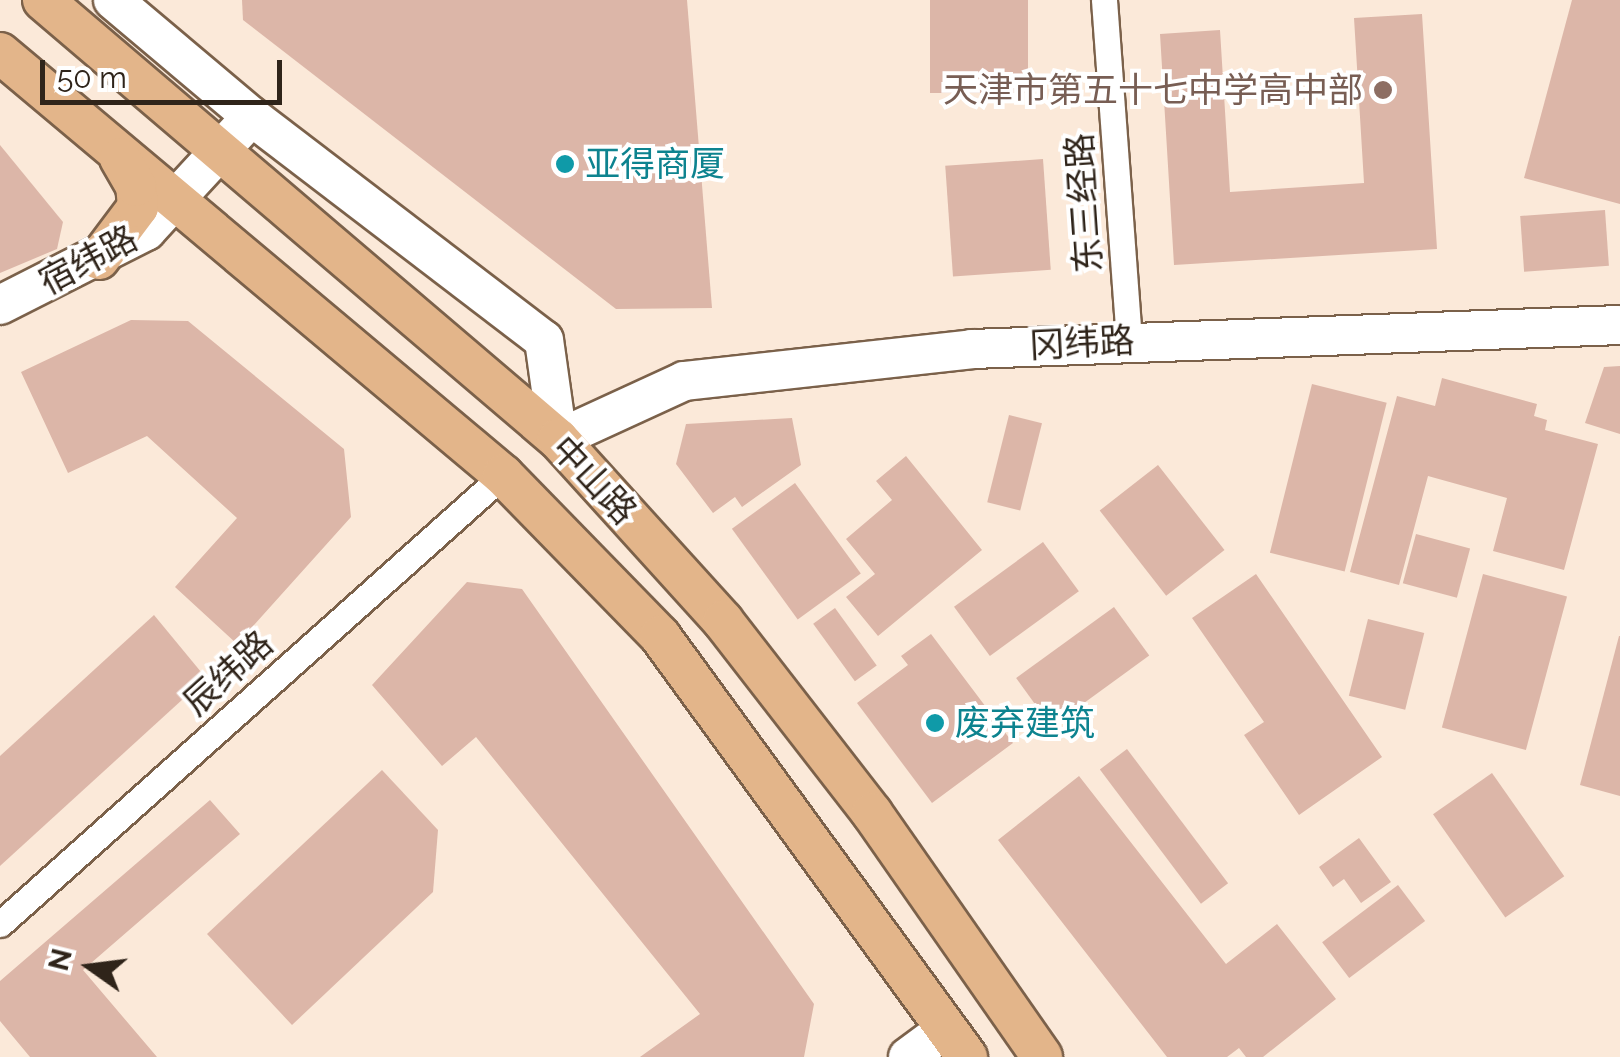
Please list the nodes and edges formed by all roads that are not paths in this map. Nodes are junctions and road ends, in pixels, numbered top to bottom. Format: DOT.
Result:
graph roads {
  1 [pos="43,0"];
  2 [pos="114,0"];
  3 [pos="1104,0"];
  4 [pos="0,53"];
  5 [pos="252,117"];
  6 [pos="217,152"];
  7 [pos="118,155"];
  8 [pos="173,200"];
  9 [pos="99,259"];
  10 [pos="0,305"];
  11 [pos="1620,325"];
  12 [pos="1129,340"];
  13 [pos="558,439"];
  14 [pos="503,474"];
  15 [pos="0,924"];
  16 [pos="956,1043"];
  17 [pos="908,1057"];
  18 [pos="1042,1057"];
  1 -- 6 [label="main road, 中山路"];
  2 -- 5 [label="street"];
  3 -- 12 [label="street, 东三经路"];
  4 -- 7 [label="main road, 中山路"];
  5 -- 6 [label="street, 宿纬路"];
  5 -- 13 [label="street"];
  6 -- 8 [label="street, 宿纬路"];
  6 -- 13 [label="main road, 中山路"];
  7 -- 8 [label="main road, 中山路"];
  7 -- 9 [label="main road"];
  8 -- 9 [label="street, 宿纬路"];
  8 -- 14 [label="main road, 中山路"];
  9 -- 10 [label="street, 宿纬路"];
  11 -- 12 [label="street, 冈纬路"];
  12 -- 13 [label="street, 冈纬路"];
  13 -- 18 [label="main road, 中山路"];
  14 -- 15 [label="street, 辰纬路"];
  14 -- 16 [label="main road, 中山路"];
  16 -- 17 [label="street"];
}
